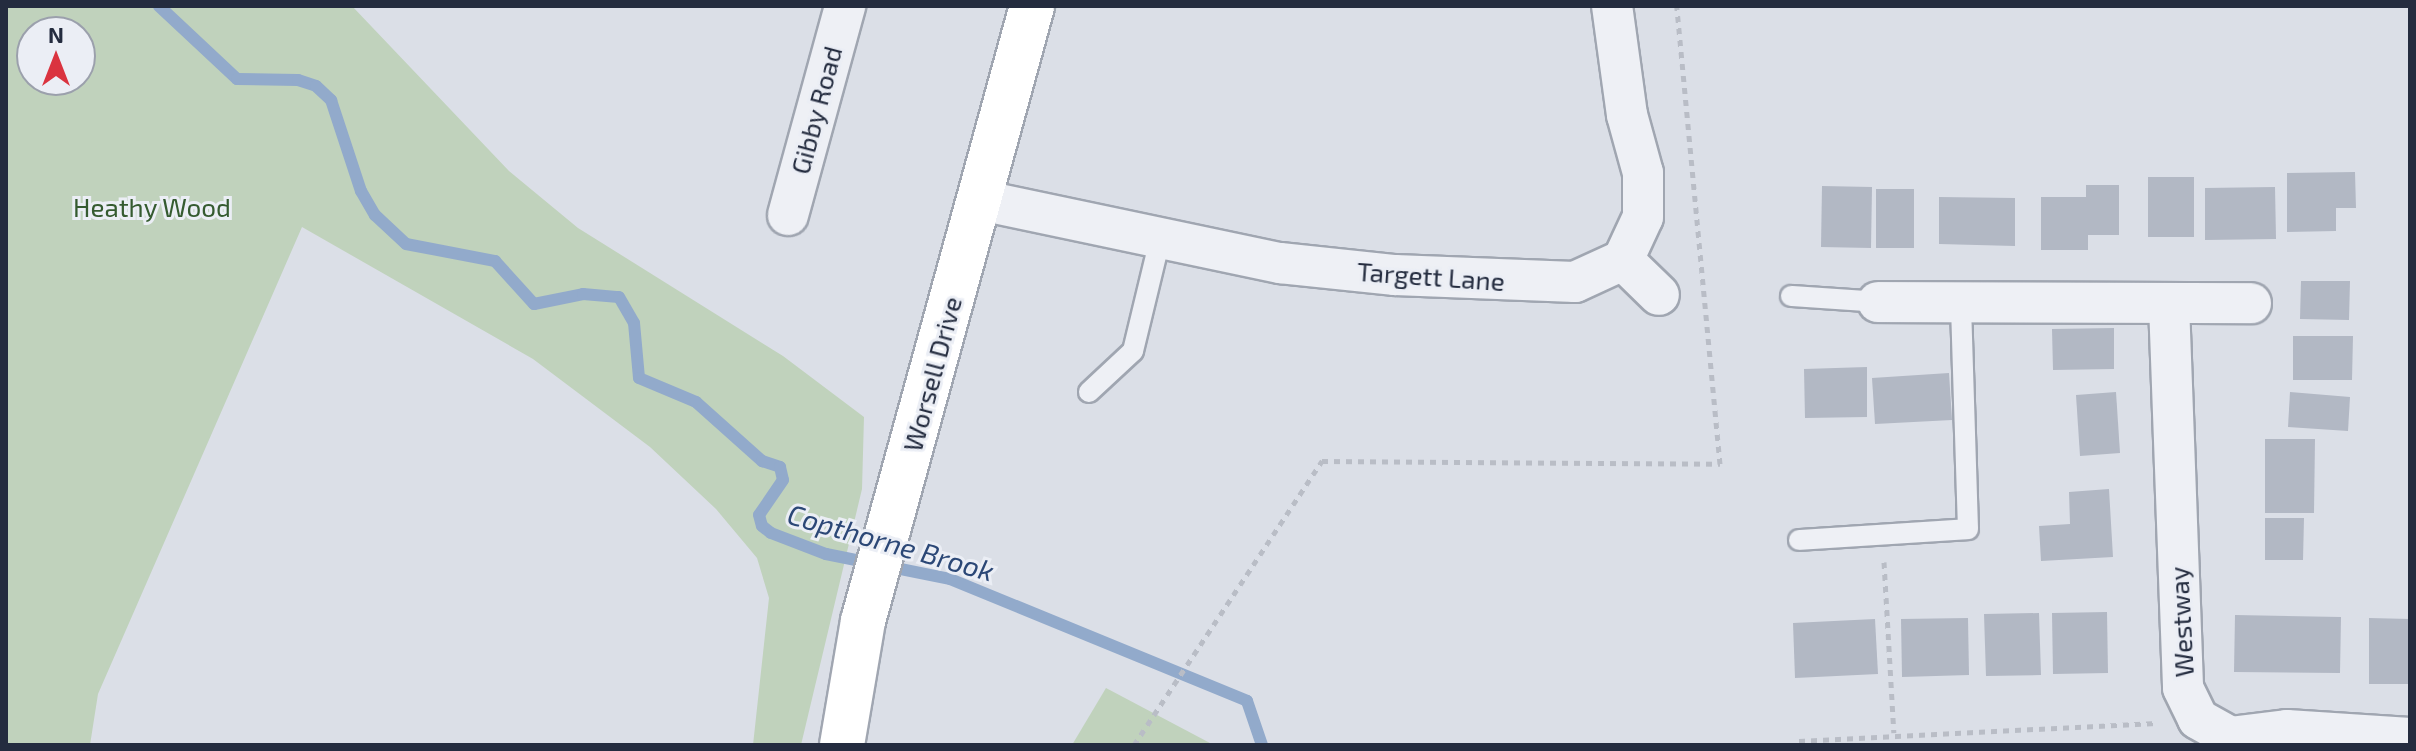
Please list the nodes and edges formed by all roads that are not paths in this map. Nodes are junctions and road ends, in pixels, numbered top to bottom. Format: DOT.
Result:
graph roads {
  1 [pos="845,6"];
  2 [pos="1612,6"];
  3 [pos="1024,8"];
  4 [pos="980,200"];
  5 [pos="788,215"];
  6 [pos="1160,239"];
  7 [pos="1623,260"];
  8 [pos="1659,295"];
  9 [pos="1791,296"];
  10 [pos="1878,302"];
  11 [pos="1961,303"];
  12 [pos="2251,303"];
  13 [pos="2169,304"];
  14 [pos="1089,392"];
  15 [pos="1799,540"];
  16 [pos="2410,738"];
  17 [pos="842,745"];
  1 -- 5 [label="street, Gibby Road"];
  2 -- 7 [label="street"];
  3 -- 4 [label="street, Worsell Drive"];
  4 -- 6 [label="street, Targett Lane"];
  4 -- 17 [label="street, Worsell Drive"];
  6 -- 7 [label="street, Targett Lane"];
  6 -- 14 [label="lane"];
  7 -- 8 [label="street"];
  9 -- 10 [label="lane"];
  10 -- 11 [label="street"];
  11 -- 13 [label="street"];
  11 -- 15 [label="lane"];
  12 -- 13 [label="street"];
  13 -- 16 [label="street, Westway"];
}
